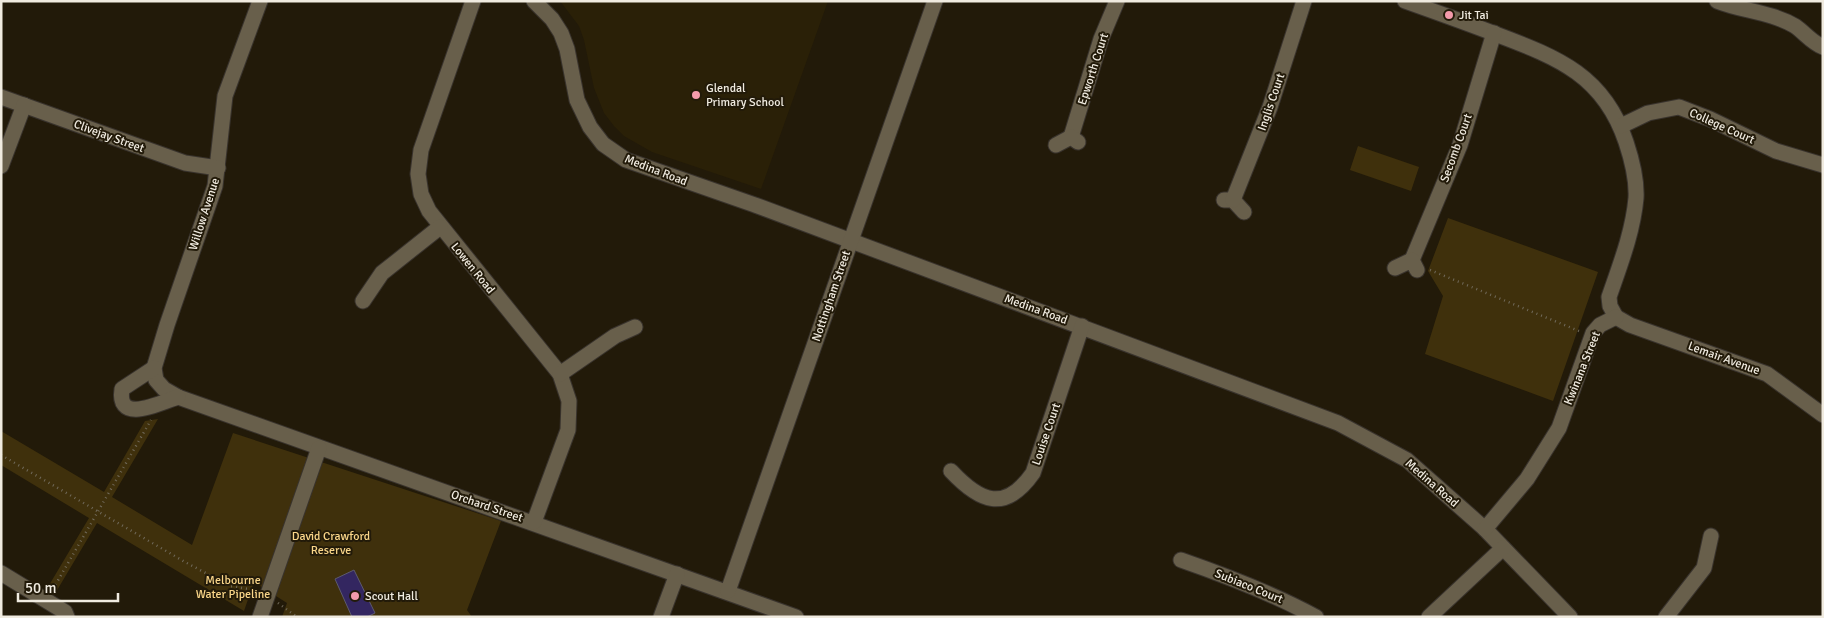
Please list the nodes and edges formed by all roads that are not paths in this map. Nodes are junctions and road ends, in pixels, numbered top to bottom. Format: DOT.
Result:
graph roads {
  1 [pos="260,1"];
  2 [pos="473,1"];
  3 [pos="534,1"];
  4 [pos="935,1"];
  5 [pos="1117,1"];
  6 [pos="1304,1"];
  7 [pos="1405,1"];
  8 [pos="1717,1"];
  9 [pos="1494,33"];
  10 [pos="1823,47"];
  11 [pos="1,97"];
  12 [pos="24,105"];
  13 [pos="1621,126"];
  14 [pos="1056,145"];
  15 [pos="1823,165"];
  16 [pos="1,166"];
  17 [pos="218,168"];
  18 [pos="1244,212"];
  19 [pos="440,227"];
  20 [pos="851,241"];
  21 [pos="1394,268"];
  22 [pos="363,301"];
  23 [pos="1616,317"];
  24 [pos="1082,326"];
  25 [pos="635,327"];
  26 [pos="154,368"];
  27 [pos="560,374"];
  28 [pos="178,397"];
  29 [pos="1823,415"];
  30 [pos="319,448"];
  31 [pos="951,471"];
  32 [pos="534,522"];
  33 [pos="1485,529"];
  34 [pos="1711,536"];
  35 [pos="1503,548"];
  36 [pos="1181,560"];
  37 [pos="1,573"];
  38 [pos="677,574"];
  39 [pos="728,592"];
  40 [pos="67,617"];
  41 [pos="260,617"];
  42 [pos="661,617"];
  43 [pos="796,617"];
  44 [pos="1316,617"];
  45 [pos="1429,617"];
  46 [pos="1570,617"];
  47 [pos="1666,617"];
  1 -- 17 [label="street, Willow Avenue"];
  2 -- 19 [label="street, Lowen Road"];
  3 -- 20 [label="street, Medina Road"];
  4 -- 20 [label="street, Nottingham Street"];
  5 -- 14 [label="street, Epworth Court"];
  6 -- 18 [label="street, Inglis Court"];
  7 -- 9 [label="street"];
  8 -- 10 [label="street"];
  9 -- 13 [label="street"];
  9 -- 21 [label="street, Secomb Court"];
  11 -- 12 [label="street, Clivejay Street"];
  12 -- 16 [label="street"];
  12 -- 17 [label="street, Clivejay Street"];
  13 -- 15 [label="street, College Court"];
  13 -- 23 [label="street"];
  17 -- 26 [label="street, Willow Avenue"];
  19 -- 22 [label="street"];
  19 -- 27 [label="street, Lowen Road"];
  20 -- 24 [label="street, Medina Road"];
  20 -- 39 [label="street, Nottingham Street"];
  23 -- 29 [label="street, Lemair Avenue"];
  23 -- 33 [label="street, Kwinana Street"];
  24 -- 31 [label="street, Louise Court"];
  24 -- 33 [label="street, Medina Road"];
  25 -- 27 [label="street"];
  26 -- 28 [label="street, Orchard Street"];
  26 -- 28 [label="street"];
  27 -- 32 [label="street, Lowen Road"];
  28 -- 30 [label="street, Orchard Street"];
  30 -- 32 [label="street, Orchard Street"];
  30 -- 41 [label="street"];
  32 -- 38 [label="street, Orchard Street"];
  33 -- 35 [label="street, Medina Road"];
  34 -- 47 [label="street"];
  35 -- 45 [label="street"];
  35 -- 46 [label="street, Medina Road"];
  36 -- 44 [label="street, Subiaco Court"];
  37 -- 40 [label="street"];
  38 -- 39 [label="street, Orchard Street"];
  38 -- 42 [label="street"];
  39 -- 43 [label="street, Orchard Street"];
}
